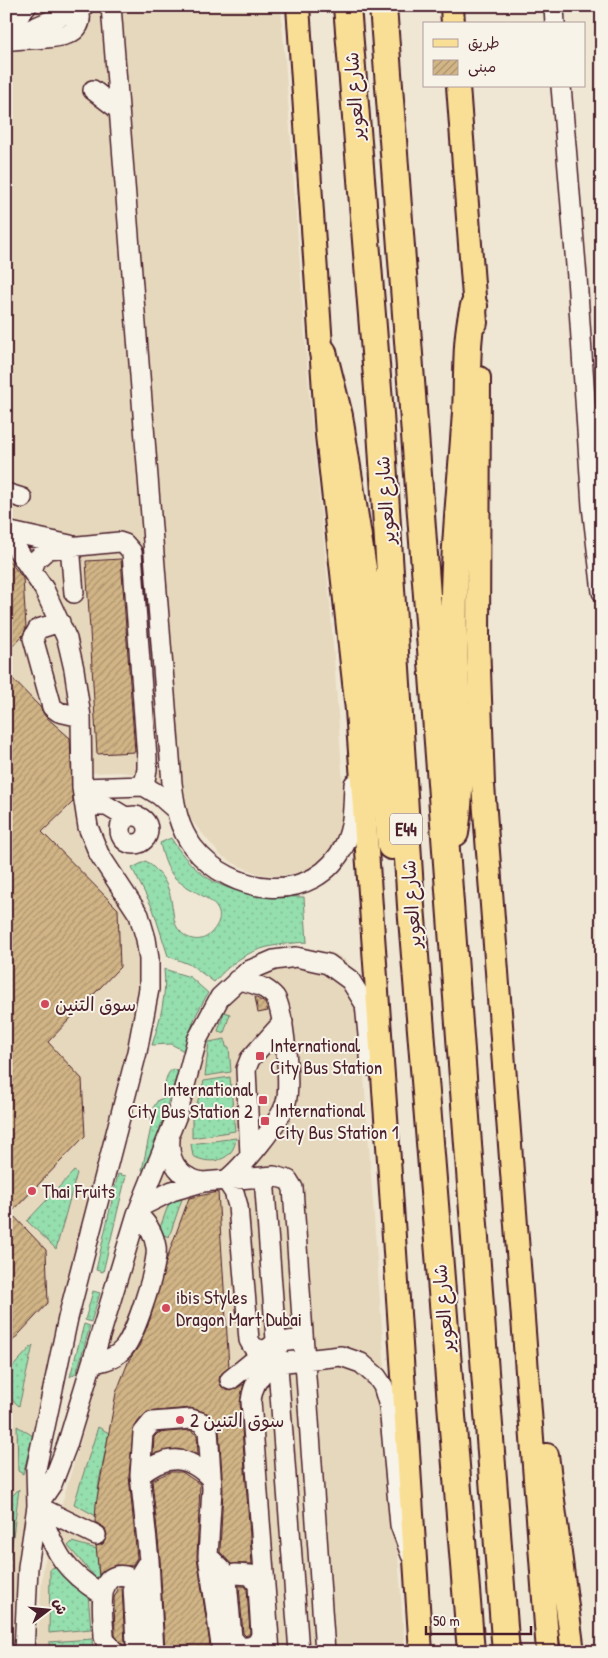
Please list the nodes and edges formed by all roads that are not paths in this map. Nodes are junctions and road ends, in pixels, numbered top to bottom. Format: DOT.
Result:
graph roads {
  1 [pos="28,6"];
  2 [pos="111,6"];
  3 [pos="298,6"];
  4 [pos="348,6"];
  5 [pos="383,6"];
  6 [pos="452,6"];
  7 [pos="554,6"];
  8 [pos="82,8"];
  9 [pos="453,22"];
  10 [pos="555,22"];
  11 [pos="8,37"];
  12 [pos="458,88"];
  13 [pos="560,88"];
  14 [pos="93,90"];
  15 [pos="119,110"];
  16 [pos="474,306"];
  17 [pos="323,352"];
  18 [pos="6,532"];
  19 [pos="70,545"];
  20 [pos="32,570"];
  21 [pos="602,592"];
  22 [pos="74,593"];
  23 [pos="60,622"];
  24 [pos="357,710"];
  25 [pos="81,718"];
  26 [pos="108,786"];
  27 [pos="135,786"];
  28 [pos="83,797"];
  29 [pos="110,806"];
  30 [pos="175,809"];
  31 [pos="446,875"];
  32 [pos="411,906"];
  33 [pos="237,980"];
  34 [pos="282,1022"];
  35 [pos="171,1135"];
  36 [pos="250,1155"];
  37 [pos="389,1160"];
  38 [pos="264,1177"];
  39 [pos="226,1180"];
  40 [pos="203,1182"];
  41 [pos="139,1210"];
  42 [pos="521,1263"];
  43 [pos="247,1326"];
  44 [pos="302,1339"];
  45 [pos="272,1346"];
  46 [pos="94,1363"];
  47 [pos="304,1368"];
  48 [pos="230,1380"];
  49 [pos="280,1403"];
  50 [pos="140,1475"];
  51 [pos="212,1480"];
  52 [pos="37,1506"];
  53 [pos="96,1534"];
  54 [pos="208,1556"];
  55 [pos="149,1560"];
  56 [pos="414,1563"];
  57 [pos="235,1574"];
  58 [pos="126,1576"];
  59 [pos="100,1593"];
  60 [pos="323,1628"];
  61 [pos="298,1630"];
  62 [pos="136,1642"];
  63 [pos="24,1652"];
  64 [pos="115,1652"];
  65 [pos="154,1652"];
  66 [pos="222,1652"];
  67 [pos="270,1652"];
  68 [pos="299,1652"];
  69 [pos="325,1652"];
  70 [pos="421,1652"];
  71 [pos="471,1652"];
  72 [pos="506,1652"];
  73 [pos="548,1652"];
  74 [pos="573,1652"];
  1 -- 11 [label="street"];
  2 -- 15 [label="street"];
  3 -- 17 [label="main road"];
  4 -- 32 [label="highway, شارع العوير / E44"];
  5 -- 31 [label="highway, شارع العوير / E44"];
  6 -- 9 [label="main road"];
  7 -- 10 [label="street"];
  8 -- 11 [label="street"];
  12 -- 16 [label="main road"];
  13 -- 21 [label="street"];
  14 -- 15 [label="street"];
  15 -- 30 [label="street"];
  16 -- 31 [label="highway"];
  16 -- 42 [label="main road"];
  17 -- 24 [label="main road"];
  17 -- 32 [label="highway"];
  18 -- 19 [label="street"];
  18 -- 20 [label="street"];
  19 -- 20 [label="street"];
  19 -- 22 [label="street"];
  19 -- 27 [label="street"];
  20 -- 23 [label="street"];
  23 -- 25 [label="street"];
  23 -- 25 [label="street"];
  24 -- 30 [label="street"];
  24 -- 37 [label="main road"];
  25 -- 28 [label="street"];
  26 -- 27 [label="street"];
  26 -- 28 [label="street"];
  26 -- 29 [label="street"];
  27 -- 29 [label="street"];
  27 -- 30 [label="street"];
  28 -- 29 [label="street"];
  28 -- 52 [label="street"];
  31 -- 72 [label="highway, شارع العوير / E44"];
  32 -- 71 [label="highway, شارع العوير / E44"];
  33 -- 34 [label="street"];
  33 -- 35 [label="street"];
  33 -- 37 [label="street"];
  34 -- 36 [label="street"];
  34 -- 36 [label="street"];
  35 -- 40 [label="street"];
  35 -- 41 [label="street"];
  36 -- 39 [label="street"];
  37 -- 56 [label="main road"];
  38 -- 39 [label="street"];
  38 -- 44 [label="street"];
  38 -- 45 [label="street"];
  39 -- 40 [label="street"];
  39 -- 43 [label="street"];
  40 -- 41 [label="street"];
  41 -- 46 [label="street"];
  41 -- 46 [label="street"];
  42 -- 73 [label="main road"];
  42 -- 74 [label="main road"];
  43 -- 45 [label="street"];
  43 -- 45 [label="street"];
  44 -- 45 [label="street"];
  44 -- 47 [label="street"];
  45 -- 47 [label="street"];
  45 -- 48 [label="street"];
  45 -- 49 [label="street"];
  45 -- 67 [label="street"];
  46 -- 52 [label="street"];
  47 -- 49 [label="street"];
  47 -- 56 [label="street"];
  47 -- 60 [label="street"];
  49 -- 61 [label="street"];
  50 -- 51 [label="street"];
  50 -- 51 [label="street"];
  50 -- 55 [label="street"];
  51 -- 54 [label="street"];
  52 -- 53 [label="street"];
  52 -- 59 [label="street"];
  52 -- 63 [label="street"];
  54 -- 57 [label="street"];
  54 -- 66 [label="street"];
  55 -- 62 [label="street"];
  55 -- 65 [label="street"];
  56 -- 70 [label="main road"];
  58 -- 64 [label="street"];
  60 -- 61 [label="street"];
  60 -- 69 [label="street"];
  61 -- 68 [label="street"];
}
